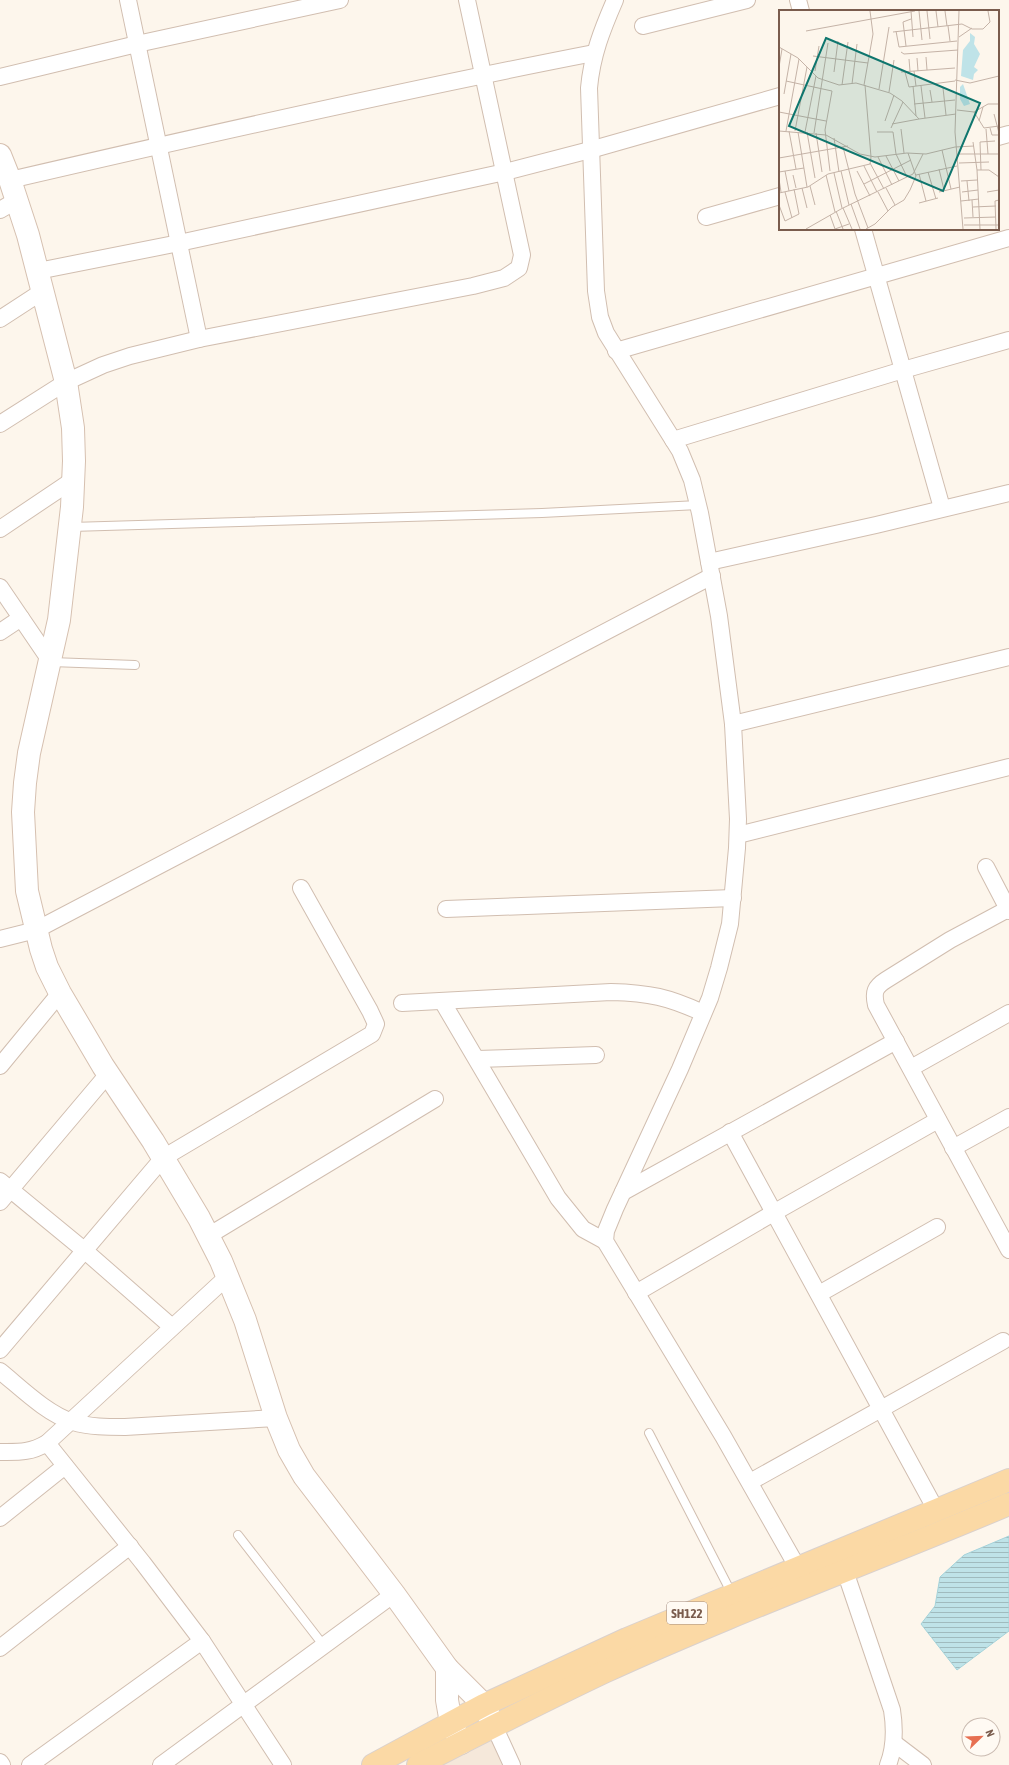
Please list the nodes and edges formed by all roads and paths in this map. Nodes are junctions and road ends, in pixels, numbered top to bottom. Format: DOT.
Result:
graph roads {
  1 [pos="128,0"];
  2 [pos="340,0"];
  3 [pos="467,0"];
  4 [pos="615,0"];
  5 [pos="747,0"];
  6 [pos="798,0"];
  7 [pos="801,10"];
  8 [pos="643,26"];
  9 [pos="137,44"];
  10 [pos="594,53"];
  11 [pos="482,75"];
  12 [pos="0,77"];
  13 [pos="779,96"];
  14 [pos="1009,134"];
  15 [pos="999,137"];
  16 [pos="158,146"];
  17 [pos="590,150"];
  18 [pos="0,156"];
  19 [pos="504,172"];
  20 [pos="779,196"];
  21 [pos="9,197"];
  22 [pos="706,217"];
  23 [pos="863,230"];
  24 [pos="1009,238"];
  25 [pos="179,243"];
  26 [pos="876,276"];
  27 [pos="40,281"];
  28 [pos="0,319"];
  29 [pos="199,339"];
  30 [pos="1009,340"];
  31 [pos="616,350"];
  32 [pos="904,370"];
  33 [pos="66,382"];
  34 [pos="0,424"];
  35 [pos="673,440"];
  36 [pos="73,480"];
  37 [pos="1009,492"];
  38 [pos="698,505"];
  39 [pos="942,508"];
  40 [pos="70,527"];
  41 [pos="0,529"];
  42 [pos="710,569"];
  43 [pos="0,587"];
  44 [pos="21,618"];
  45 [pos="0,632"];
  46 [pos="1009,657"];
  47 [pos="51,662"];
  48 [pos="135,665"];
  49 [pos="733,724"];
  50 [pos="1009,767"];
  51 [pos="738,835"];
  52 [pos="986,867"];
  53 [pos="301,888"];
  54 [pos="733,898"];
  55 [pos="446,909"];
  56 [pos="1008,910"];
  57 [pos="36,930"];
  58 [pos="0,939"];
  59 [pos="60,993"];
  60 [pos="442,1001"];
  61 [pos="402,1003"];
  62 [pos="703,1013"];
  63 [pos="1009,1013"];
  64 [pos="896,1041"];
  65 [pos="596,1056"];
  66 [pos="477,1060"];
  67 [pos="0,1066"];
  68 [pos="911,1068"];
  69 [pos="108,1074"];
  70 [pos="435,1099"];
  71 [pos="1009,1117"];
  72 [pos="938,1120"];
  73 [pos="730,1132"];
  74 [pos="953,1148"];
  75 [pos="163,1158"];
  76 [pos="5,1185"];
  77 [pos="623,1192"];
  78 [pos="0,1202"];
  79 [pos="774,1212"];
  80 [pos="937,1227"];
  81 [pos="208,1236"];
  82 [pos="605,1241"];
  83 [pos="84,1250"];
  84 [pos="1009,1250"];
  85 [pos="227,1277"];
  86 [pos="636,1293"];
  87 [pos="819,1294"];
  88 [pos="172,1327"];
  89 [pos="1003,1341"];
  90 [pos="0,1350"];
  91 [pos="0,1371"];
  92 [pos="881,1409"];
  93 [pos="276,1418"];
  94 [pos="71,1422"];
  95 [pos="649,1433"];
  96 [pos="47,1443"];
  97 [pos="0,1452"];
  98 [pos="66,1466"];
  99 [pos="1009,1480"];
  100 [pos="750,1482"];
  101 [pos="1009,1504"];
  102 [pos="936,1510"];
  103 [pos="0,1518"];
  104 [pos="238,1534"];
  105 [pos="130,1546"];
  106 [pos="798,1567"];
  107 [pos="845,1571"];
  108 [pos="808,1586"];
  109 [pos="394,1594"];
  110 [pos="732,1594"];
  111 [pos="202,1640"];
  112 [pos="324,1646"];
  113 [pos="0,1648"];
  114 [pos="447,1668"];
  115 [pos="244,1705"];
  116 [pos="484,1705"];
  117 [pos="451,1723"];
  118 [pos="494,1726"];
  119 [pos="461,1743"];
  120 [pos="894,1743"];
  121 [pos="0,1762"];
  122 [pos="420,1764"];
  123 [pos="2,1765"];
  124 [pos="30,1765"];
  125 [pos="161,1765"];
  126 [pos="283,1765"];
  127 [pos="373,1765"];
  128 [pos="512,1765"];
  129 [pos="888,1765"];
  130 [pos="923,1765"];
  1 -- 9 [label="street"];
  2 -- 9 [label="street"];
  3 -- 11 [label="street"];
  4 -- 10 [label="street"];
  5 -- 8 [label="street"];
  6 -- 7 [label="street"];
  9 -- 12 [label="street"];
  9 -- 16 [label="street"];
  10 -- 11 [label="street"];
  10 -- 17 [label="street"];
  11 -- 16 [label="street"];
  11 -- 19 [label="street"];
  13 -- 17 [label="street"];
  14 -- 15 [label="street"];
  16 -- 21 [label="street"];
  16 -- 25 [label="street"];
  17 -- 19 [label="street"];
  17 -- 31 [label="street"];
  18 -- 21 [label="street"];
  19 -- 25 [label="street"];
  19 -- 29 [label="street"];
  20 -- 22 [label="street"];
  21 -- 27 [label="street"];
  23 -- 26 [label="street"];
  24 -- 26 [label="street"];
  25 -- 27 [label="street"];
  25 -- 29 [label="street"];
  26 -- 31 [label="street"];
  26 -- 32 [label="street"];
  27 -- 28 [label="street"];
  27 -- 33 [label="street"];
  29 -- 33 [label="street"];
  30 -- 32 [label="street"];
  31 -- 35 [label="street"];
  32 -- 35 [label="street"];
  32 -- 39 [label="street"];
  33 -- 34 [label="street"];
  33 -- 36 [label="street"];
  35 -- 38 [label="street"];
  36 -- 40 [label="street"];
  36 -- 41 [label="street"];
  37 -- 39 [label="street"];
  38 -- 40 [label="lane"];
  38 -- 42 [label="street"];
  39 -- 42 [label="street"];
  40 -- 47 [label="street"];
  42 -- 49 [label="street"];
  42 -- 57 [label="street"];
  43 -- 44 [label="street"];
  44 -- 45 [label="street"];
  44 -- 47 [label="street"];
  46 -- 49 [label="street"];
  47 -- 48 [label="lane"];
  47 -- 57 [label="street"];
  49 -- 51 [label="street"];
  50 -- 51 [label="street"];
  51 -- 54 [label="street"];
  52 -- 56 [label="street"];
  53 -- 75 [label="street"];
  54 -- 55 [label="street"];
  54 -- 62 [label="street"];
  56 -- 64 [label="street"];
  57 -- 58 [label="street"];
  57 -- 59 [label="street"];
  59 -- 67 [label="street"];
  59 -- 69 [label="street"];
  60 -- 61 [label="street"];
  60 -- 62 [label="street"];
  60 -- 66 [label="street"];
  62 -- 77 [label="street"];
  63 -- 68 [label="street"];
  64 -- 68 [label="street"];
  64 -- 73 [label="street"];
  65 -- 66 [label="street"];
  66 -- 82 [label="street"];
  68 -- 72 [label="street"];
  69 -- 75 [label="street"];
  69 -- 76 [label="street"];
  70 -- 81 [label="street"];
  71 -- 74 [label="street"];
  72 -- 74 [label="street"];
  72 -- 79 [label="street"];
  73 -- 77 [label="street"];
  73 -- 79 [label="street"];
  74 -- 84 [label="street"];
  75 -- 81 [label="street"];
  75 -- 83 [label="street"];
  76 -- 78 [label="street"];
  76 -- 83 [label="street"];
  77 -- 82 [label="street"];
  79 -- 86 [label="street"];
  79 -- 87 [label="street"];
  80 -- 87 [label="street"];
  81 -- 85 [label="street"];
  82 -- 86 [label="street"];
  83 -- 88 [label="street"];
  83 -- 90 [label="street"];
  85 -- 88 [label="street"];
  85 -- 93 [label="street"];
  86 -- 100 [label="street"];
  87 -- 92 [label="street"];
  88 -- 94 [label="street"];
  89 -- 92 [label="street"];
  91 -- 94 [label="street"];
  92 -- 100 [label="street"];
  92 -- 102 [label="street"];
  93 -- 94 [label="street"];
  93 -- 109 [label="street"];
  94 -- 96 [label="street"];
  95 -- 110 [label="lane"];
  96 -- 97 [label="street"];
  96 -- 98 [label="street"];
  98 -- 103 [label="street"];
  98 -- 105 [label="street"];
  99 -- 102 [label="main road, SH122"];
  100 -- 106 [label="street"];
  101 -- 107 [label="main road, SH122"];
  102 -- 106 [label="main road, SH122"];
  104 -- 112 [label="lane"];
  105 -- 111 [label="street"];
  105 -- 113 [label="street"];
  106 -- 108 [label="street"];
  106 -- 110 [label="main road, SH122"];
  107 -- 108 [label="main road, SH122"];
  107 -- 120 [label="street"];
  108 -- 118 [label="main road, SH122"];
  109 -- 112 [label="street"];
  109 -- 114 [label="street"];
  110 -- 116 [label="main road, SH122"];
  111 -- 115 [label="street"];
  111 -- 124 [label="street"];
  112 -- 115 [label="street"];
  114 -- 116 [label="street"];
  114 -- 117 [label="street"];
  115 -- 125 [label="street"];
  115 -- 126 [label="street"];
  116 -- 117 [label="main road, SH122"];
  116 -- 118 [label="street"];
  117 -- 119 [label="street"];
  117 -- 127 [label="main road, SH122"];
  118 -- 119 [label="main road, SH122"];
  118 -- 128 [label="street"];
  119 -- 122 [label="main road, SH122"];
  120 -- 129 [label="street"];
  120 -- 130 [label="street"];
  121 -- 123 [label="street"];
}
